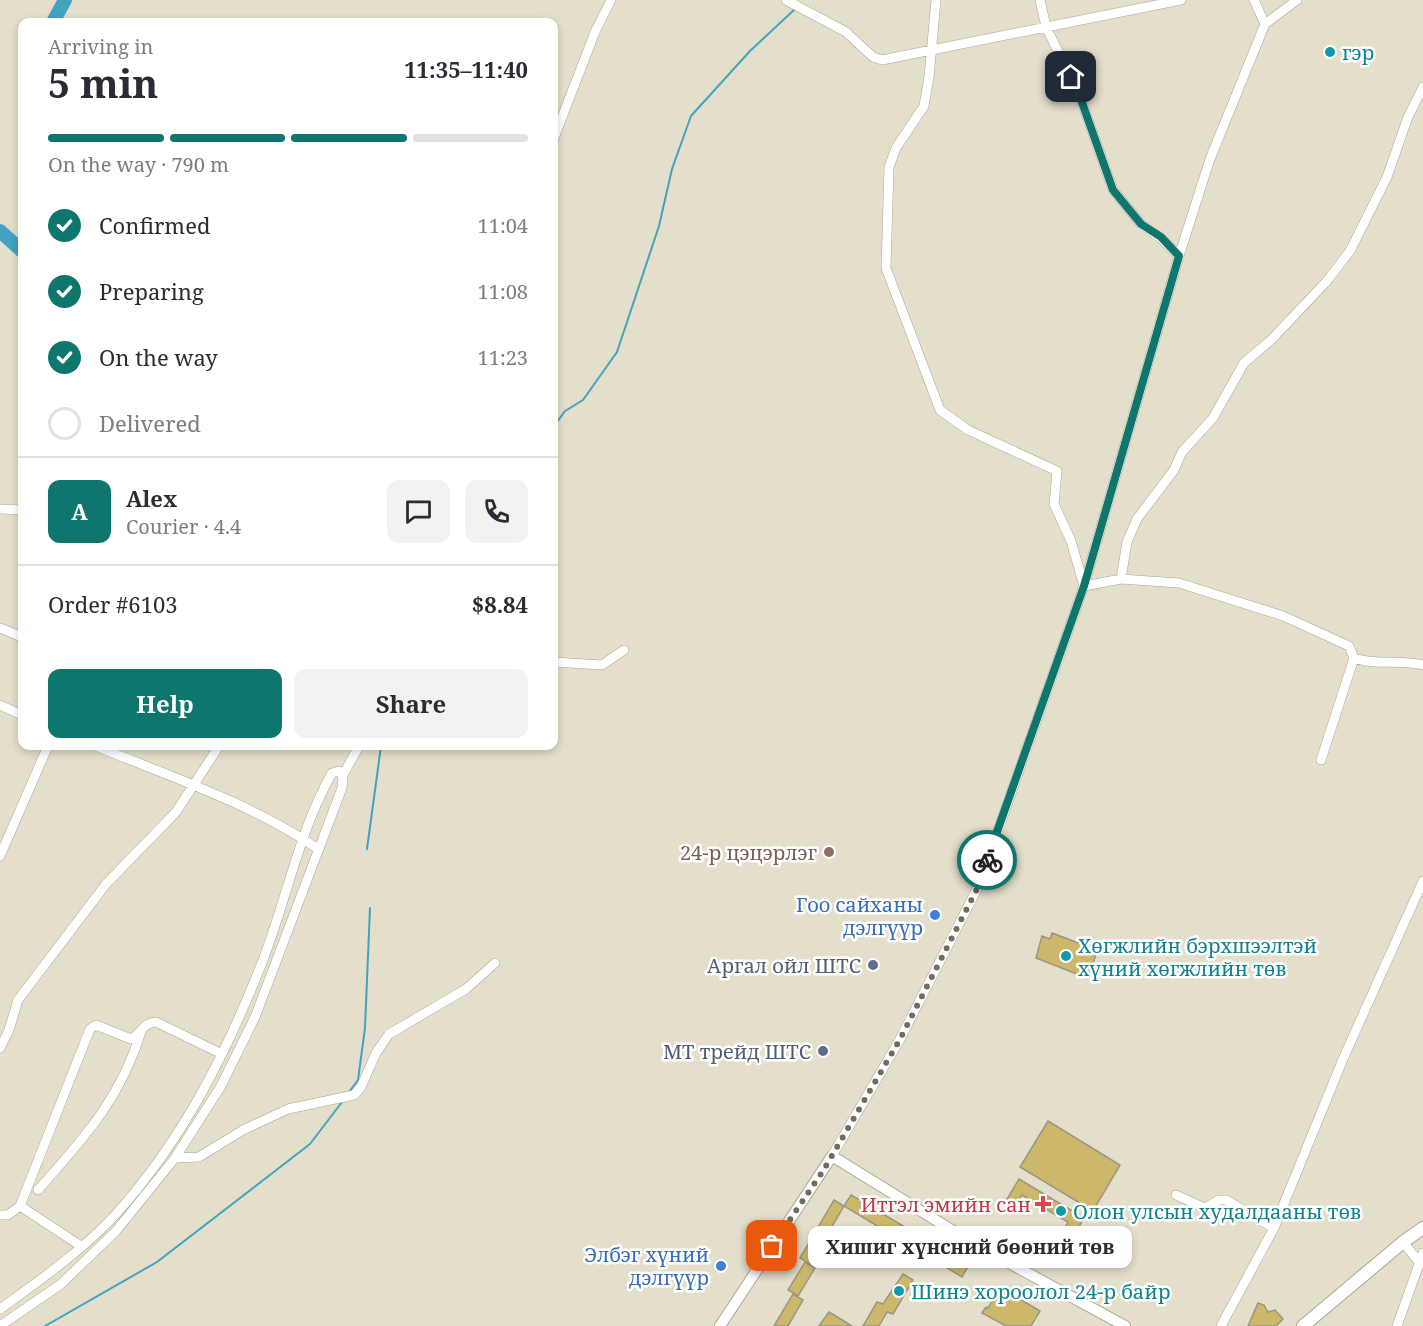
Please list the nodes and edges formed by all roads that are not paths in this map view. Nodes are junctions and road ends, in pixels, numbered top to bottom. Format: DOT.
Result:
graph roads {
  1 [pos="611,0"];
  2 [pos="786,0"];
  3 [pos="936,0"];
  4 [pos="1040,0"];
  5 [pos="1181,0"];
  6 [pos="1254,0"];
  7 [pos="1297,0"];
  8 [pos="1265,24"];
  9 [pos="1046,27"];
  10 [pos="932,50"];
  11 [pos="1423,87"];
  12 [pos="558,128"];
  13 [pos="1179,256"];
  14 [pos="0,509"];
  15 [pos="18,510"];
  16 [pos="1121,579"];
  17 [pos="1084,586"];
  18 [pos="0,628"];
  19 [pos="18,635"];
  20 [pos="624,650"];
  21 [pos="1354,658"];
  22 [pos="558,662"];
  23 [pos="1423,665"];
  24 [pos="0,705"];
  25 [pos="18,713"];
  26 [pos="46,750"];
  27 [pos="106,750"];
  28 [pos="216,750"];
  29 [pos="357,750"];
  30 [pos="1321,760"];
  31 [pos="343,775"];
  32 [pos="193,785"];
  33 [pos="302,838"];
  34 [pos="318,849"];
  35 [pos="0,856"];
  36 [pos="1423,881"];
  37 [pos="495,963"];
  38 [pos="143,1027"];
  39 [pos="0,1047"];
  40 [pos="222,1054"];
  41 [pos="832,1156"];
  42 [pos="175,1158"];
  43 [pos="38,1190"];
  44 [pos="1176,1195"];
  45 [pos="20,1206"];
  46 [pos="0,1215"];
  47 [pos="1274,1228"];
  48 [pos="1423,1228"];
  49 [pos="1403,1242"];
  50 [pos="81,1246"];
  51 [pos="1423,1252"];
  52 [pos="1419,1262"];
  53 [pos="0,1309"];
  54 [pos="0,1326"];
  55 [pos="720,1326"];
  56 [pos="1125,1326"];
  57 [pos="1221,1326"];
  58 [pos="1303,1326"];
  59 [pos="1397,1326"];
  1 -- 12 [label="street"];
  2 -- 10 [label="street"];
  3 -- 10 [label="street"];
  4 -- 9 [label="street"];
  5 -- 9 [label="street"];
  6 -- 8 [label="street"];
  7 -- 8 [label="street"];
  8 -- 13 [label="street"];
  9 -- 10 [label="street"];
  9 -- 13 [label="street"];
  10 -- 17 [label="street"];
  11 -- 16 [label="street"];
  13 -- 17 [label="street"];
  14 -- 15 [label="street"];
  16 -- 17 [label="street"];
  16 -- 21 [label="street"];
  17 -- 41 [label="street"];
  18 -- 19 [label="street"];
  20 -- 22 [label="street"];
  21 -- 23 [label="street"];
  21 -- 30 [label="street"];
  24 -- 25 [label="street"];
  26 -- 35 [label="street"];
  27 -- 32 [label="street"];
  28 -- 32 [label="street"];
  29 -- 31 [label="street"];
  31 -- 33 [label="street"];
  31 -- 34 [label="street"];
  32 -- 33 [label="street"];
  32 -- 39 [label="street"];
  33 -- 34 [label="street"];
  33 -- 40 [label="street"];
  34 -- 42 [label="street"];
  36 -- 47 [label="street"];
  37 -- 42 [label="street"];
  38 -- 40 [label="street"];
  38 -- 43 [label="street"];
  38 -- 45 [label="street"];
  40 -- 50 [label="street"];
  41 -- 55 [label="street"];
  41 -- 56 [label="street"];
  42 -- 54 [label="street"];
  44 -- 47 [label="street"];
  45 -- 46 [label="street"];
  45 -- 50 [label="street"];
  47 -- 57 [label="street"];
  48 -- 49 [label="main road"];
  49 -- 52 [label="street"];
  49 -- 58 [label="main road"];
  50 -- 53 [label="street"];
  51 -- 52 [label="street"];
  52 -- 59 [label="street"];
}
